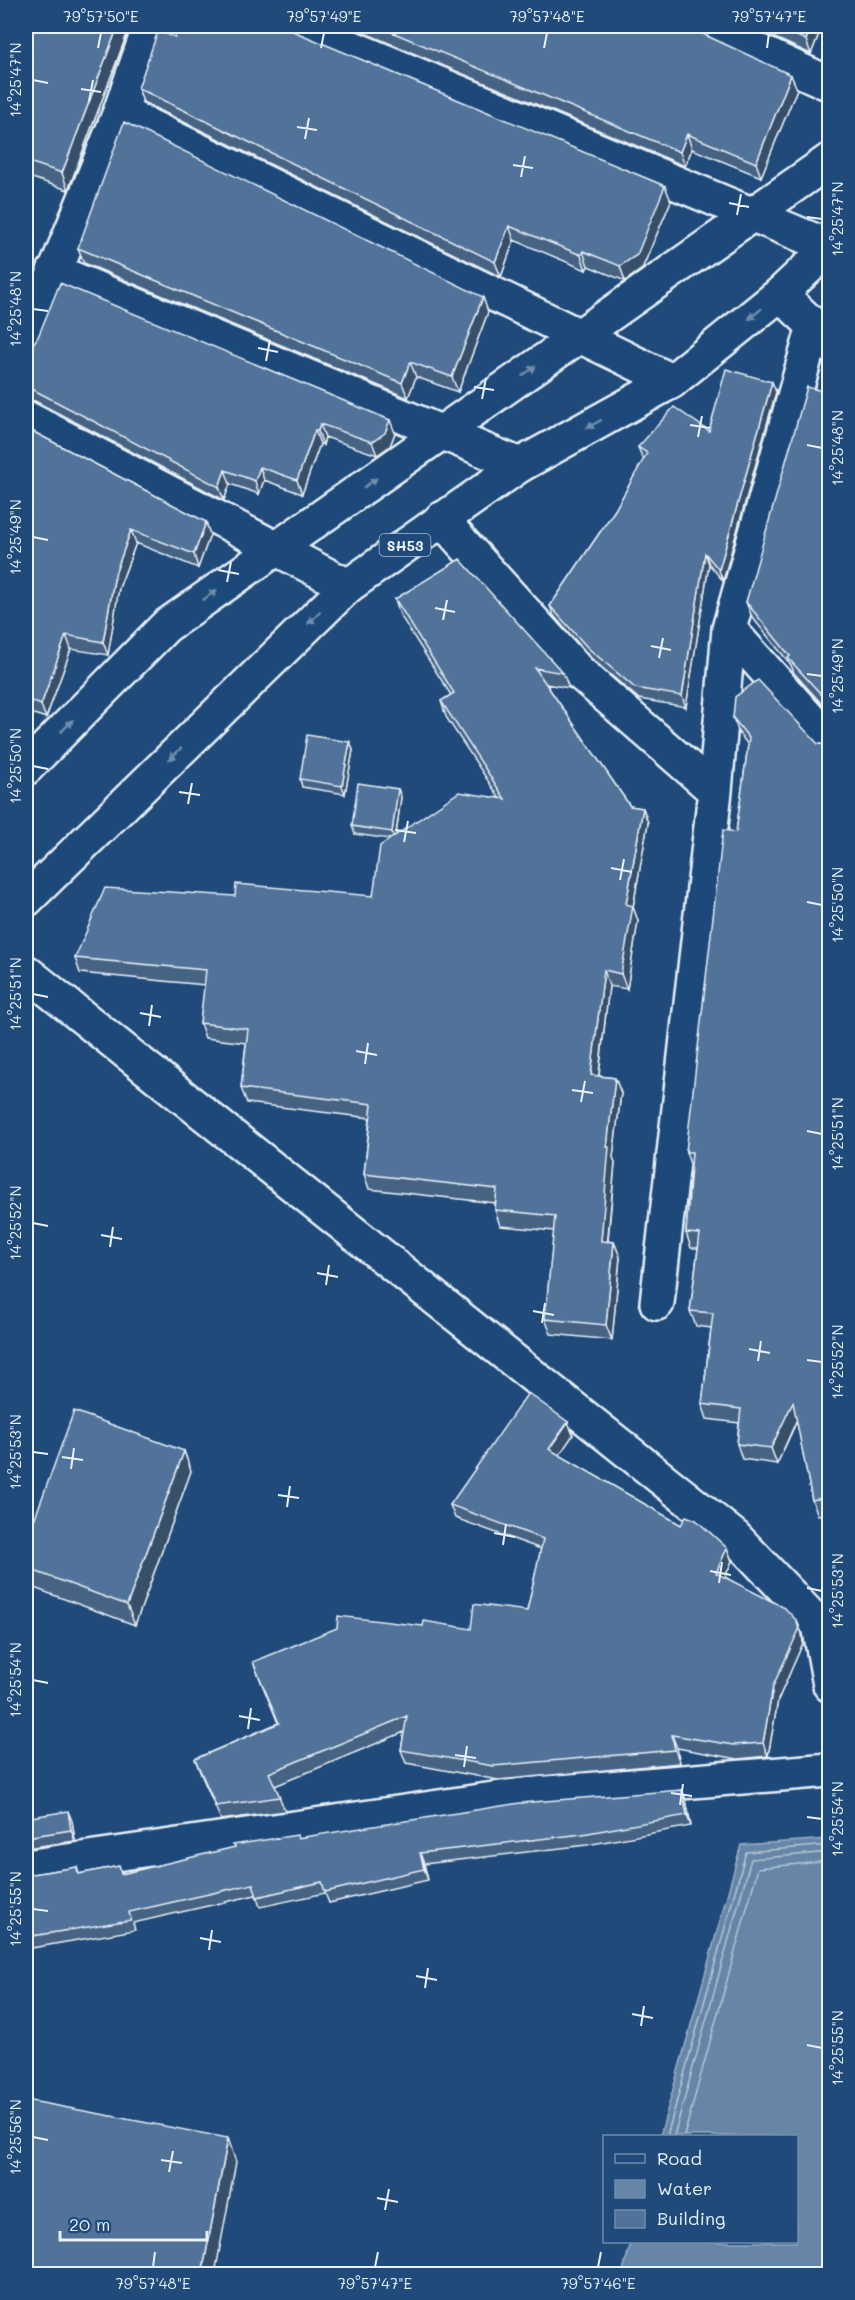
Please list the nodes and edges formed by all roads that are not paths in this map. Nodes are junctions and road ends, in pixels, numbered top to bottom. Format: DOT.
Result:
graph roads {
  1 [pos="150,26"];
  2 [pos="300,26"];
  3 [pos="704,26"];
  4 [pos="830,84"];
  5 [pos="120,112"];
  6 [pos="830,160"];
  7 [pos="751,215"];
  8 [pos="830,247"];
  9 [pos="54,271"];
  10 [pos="780,294"];
  11 [pos="579,336"];
  12 [pos="822,337"];
  13 [pos="26,343"];
  14 [pos="672,381"];
  15 [pos="26,418"];
  16 [pos="442,432"];
  17 [pos="520,465"];
  18 [pos="441,519"];
  19 [pos="276,548"];
  20 [pos="348,586"];
  21 [pos="729,629"];
  22 [pos="830,742"];
  23 [pos="26,768"];
  24 [pos="716,791"];
  25 [pos="26,900"];
  26 [pos="26,972"];
  27 [pos="657,1303"];
  28 [pos="830,1685"];
  29 [pos="830,1770"];
  30 [pos="26,1867"];
  1 -- 5 [label="street"];
  2 -- 7 [label="street"];
  3 -- 4 [label="street"];
  5 -- 9 [label="street"];
  5 -- 11 [label="street"];
  6 -- 7 [label="street"];
  7 -- 8 [label="street"];
  7 -- 11 [label="street"];
  8 -- 10 [label="street, SH53"];
  9 -- 13 [label="street"];
  9 -- 16 [label="street"];
  10 -- 12 [label="street"];
  10 -- 14 [label="street, SH53, one-way"];
  11 -- 14 [label="street"];
  16 -- 11 [label="street, one-way"];
  12 -- 21 [label="street"];
  14 -- 17 [label="street, SH53, one-way"];
  15 -- 19 [label="street"];
  16 -- 17 [label="street"];
  19 -- 16 [label="street, one-way"];
  17 -- 18 [label="street, SH53"];
  18 -- 20 [label="street, SH53"];
  18 -- 24 [label="street"];
  19 -- 20 [label="street"];
  23 -- 19 [label="street, one-way"];
  20 -- 25 [label="street, SH53, one-way"];
  21 -- 22 [label="street"];
  21 -- 24 [label="street"];
  24 -- 27 [label="street"];
  26 -- 28 [label="street"];
  29 -- 30 [label="street"];
}
